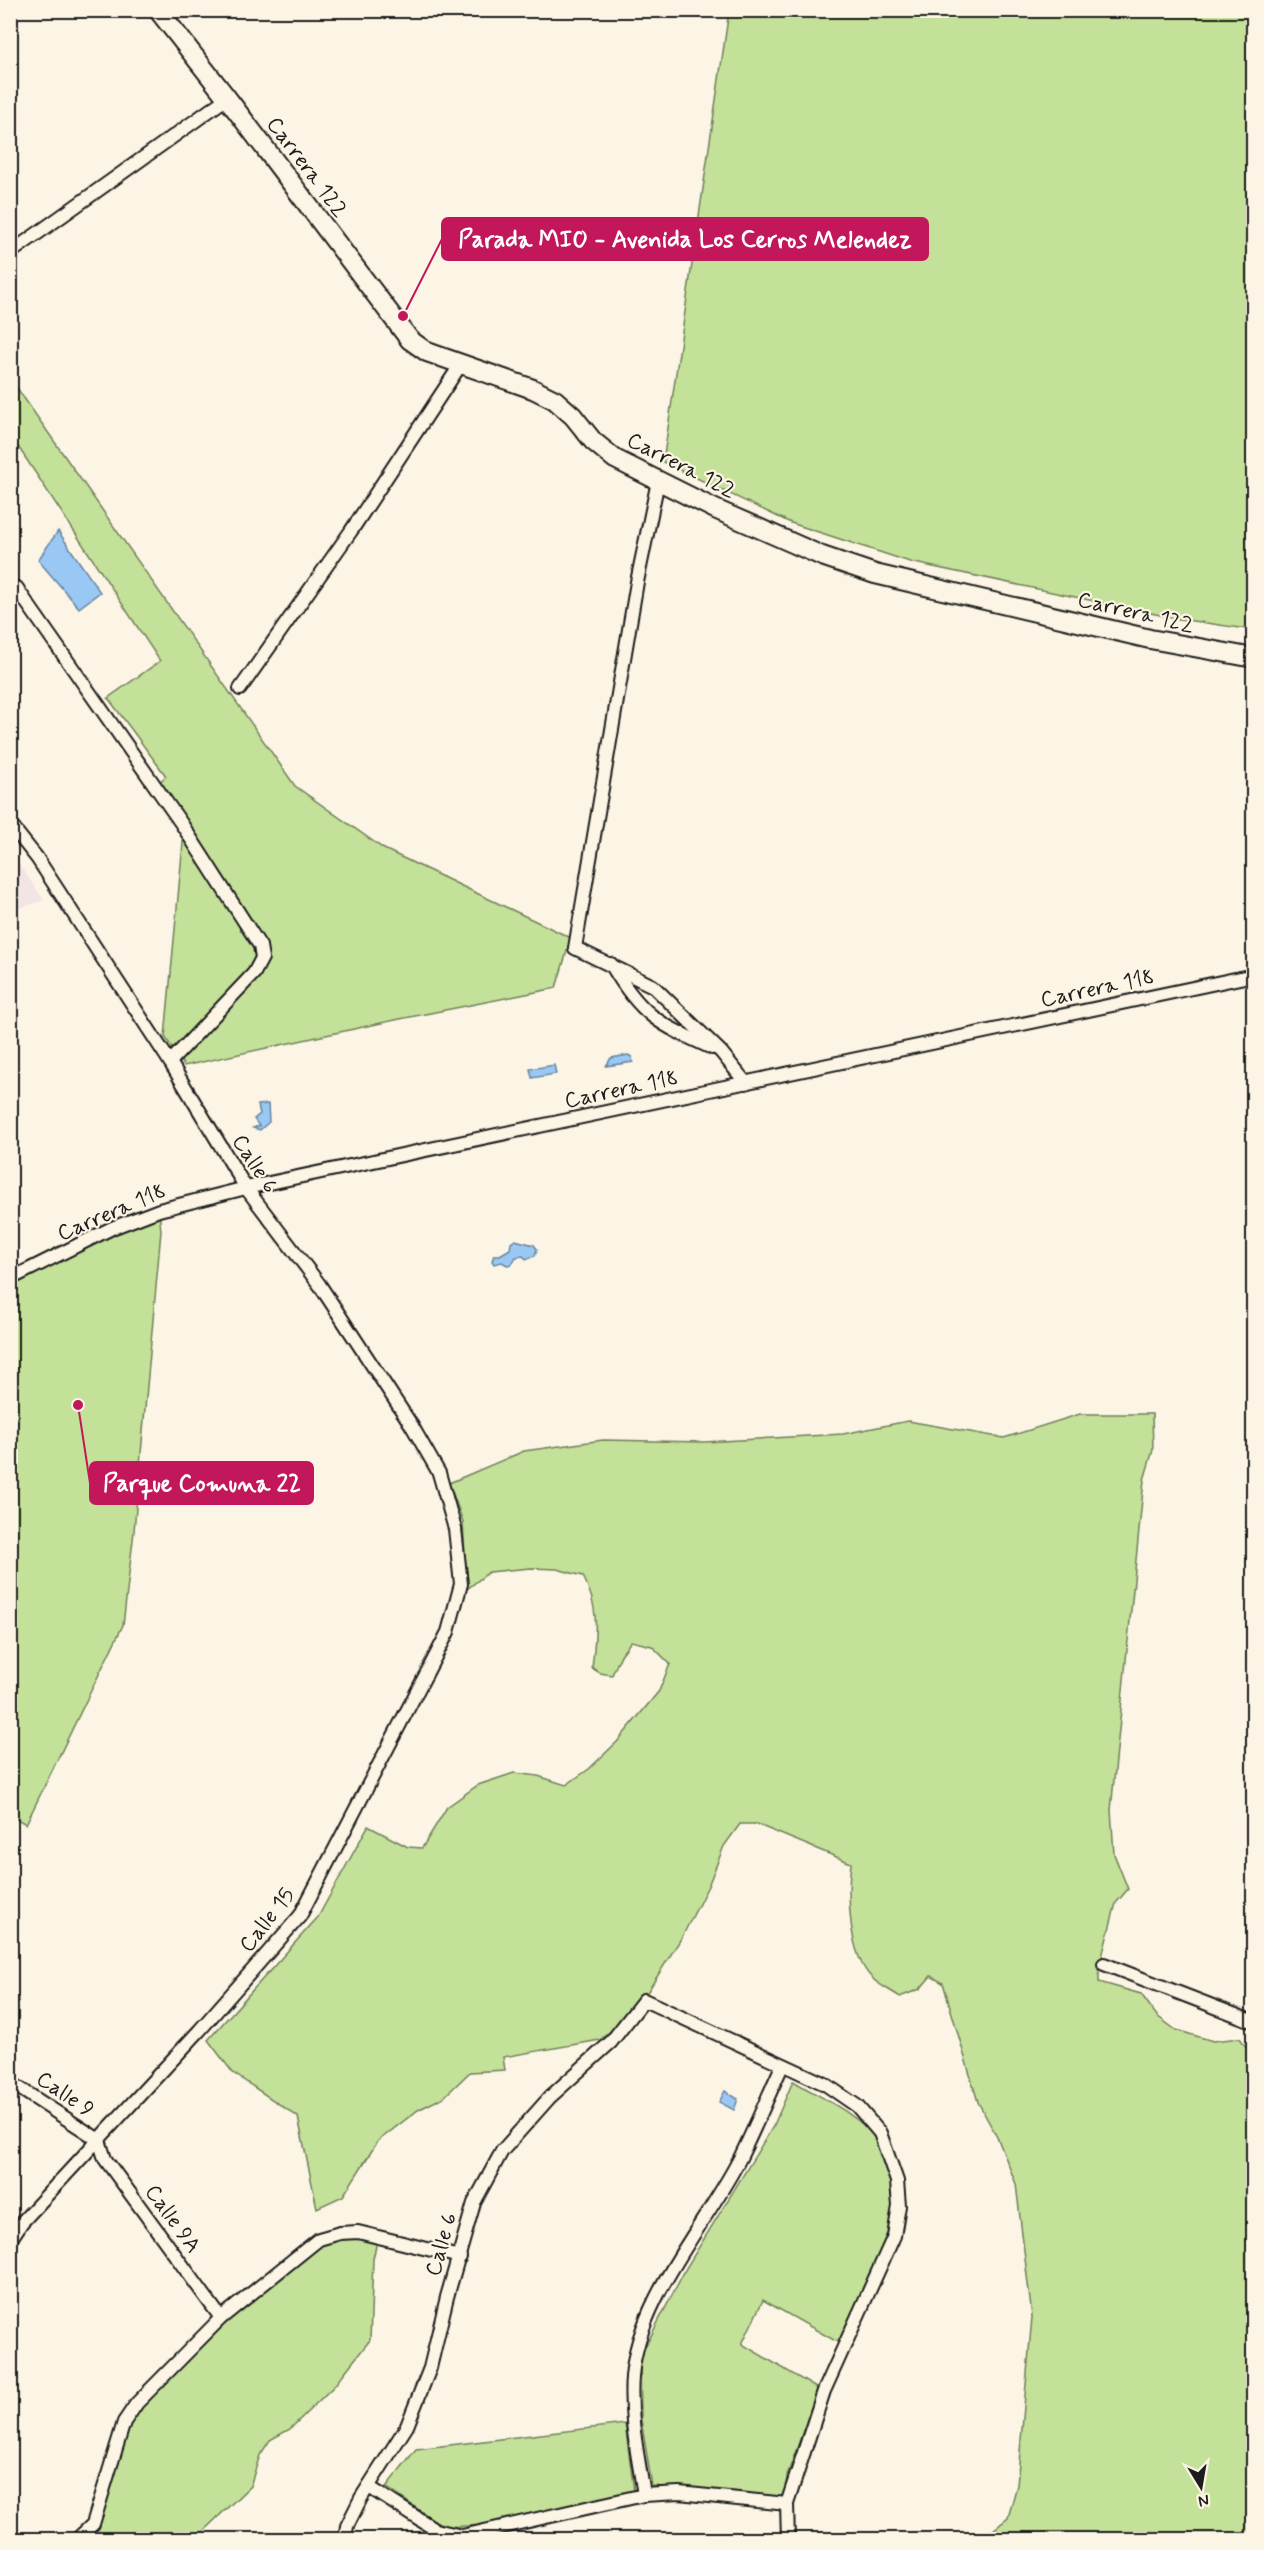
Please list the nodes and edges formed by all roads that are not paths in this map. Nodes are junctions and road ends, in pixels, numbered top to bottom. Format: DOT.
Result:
graph roads {
  1 [pos="158,10"];
  2 [pos="227,98"];
  3 [pos="10,253"];
  4 [pos="460,364"];
  5 [pos="658,481"];
  6 [pos="10,587"];
  7 [pos="1254,657"];
  8 [pos="240,689"];
  9 [pos="10,824"];
  10 [pos="610,963"];
  11 [pos="1254,975"];
  12 [pos="721,1052"];
  13 [pos="170,1062"];
  14 [pos="746,1083"];
  15 [pos="246,1188"];
  16 [pos="10,1279"];
  17 [pos="455,1529"];
  18 [pos="1104,1964"];
  19 [pos="1254,2022"];
  20 [pos="782,2066"];
  21 [pos="10,2082"];
  22 [pos="99,2140"];
  23 [pos="10,2240"];
  24 [pos="460,2257"];
  25 [pos="221,2319"];
  26 [pos="369,2487"];
  27 [pos="644,2495"];
  28 [pos="787,2504"];
  29 [pos="76,2540"];
  30 [pos="345,2540"];
  31 [pos="788,2540"];
  1 -- 2 [label="street, Carrera 122"];
  2 -- 3 [label="street"];
  2 -- 4 [label="street, Carrera 122"];
  4 -- 5 [label="street, Carrera 122"];
  4 -- 8 [label="street"];
  5 -- 7 [label="street, Carrera 122"];
  5 -- 10 [label="street"];
  6 -- 13 [label="street"];
  9 -- 13 [label="street, Calle 6"];
  10 -- 12 [label="street"];
  10 -- 12 [label="street"];
  11 -- 14 [label="street, Carrera 118"];
  12 -- 14 [label="street"];
  13 -- 15 [label="street, Calle 6"];
  14 -- 15 [label="street, Carrera 118"];
  15 -- 16 [label="street, Carrera 118"];
  15 -- 17 [label="street, Calle 6"];
  17 -- 22 [label="street, Calle 15"];
  18 -- 19 [label="street"];
  20 -- 24 [label="street, Calle 6"];
  20 -- 27 [label="street"];
  20 -- 28 [label="street"];
  21 -- 22 [label="street, Calle 9"];
  22 -- 23 [label="street, Calle 15"];
  22 -- 25 [label="street, Calle 9A"];
  24 -- 25 [label="street"];
  24 -- 26 [label="street, Calle 6"];
  25 -- 29 [label="street"];
  26 -- 27 [label="street"];
  26 -- 30 [label="street, Calle 6"];
  27 -- 28 [label="street"];
  28 -- 31 [label="street"];
}
